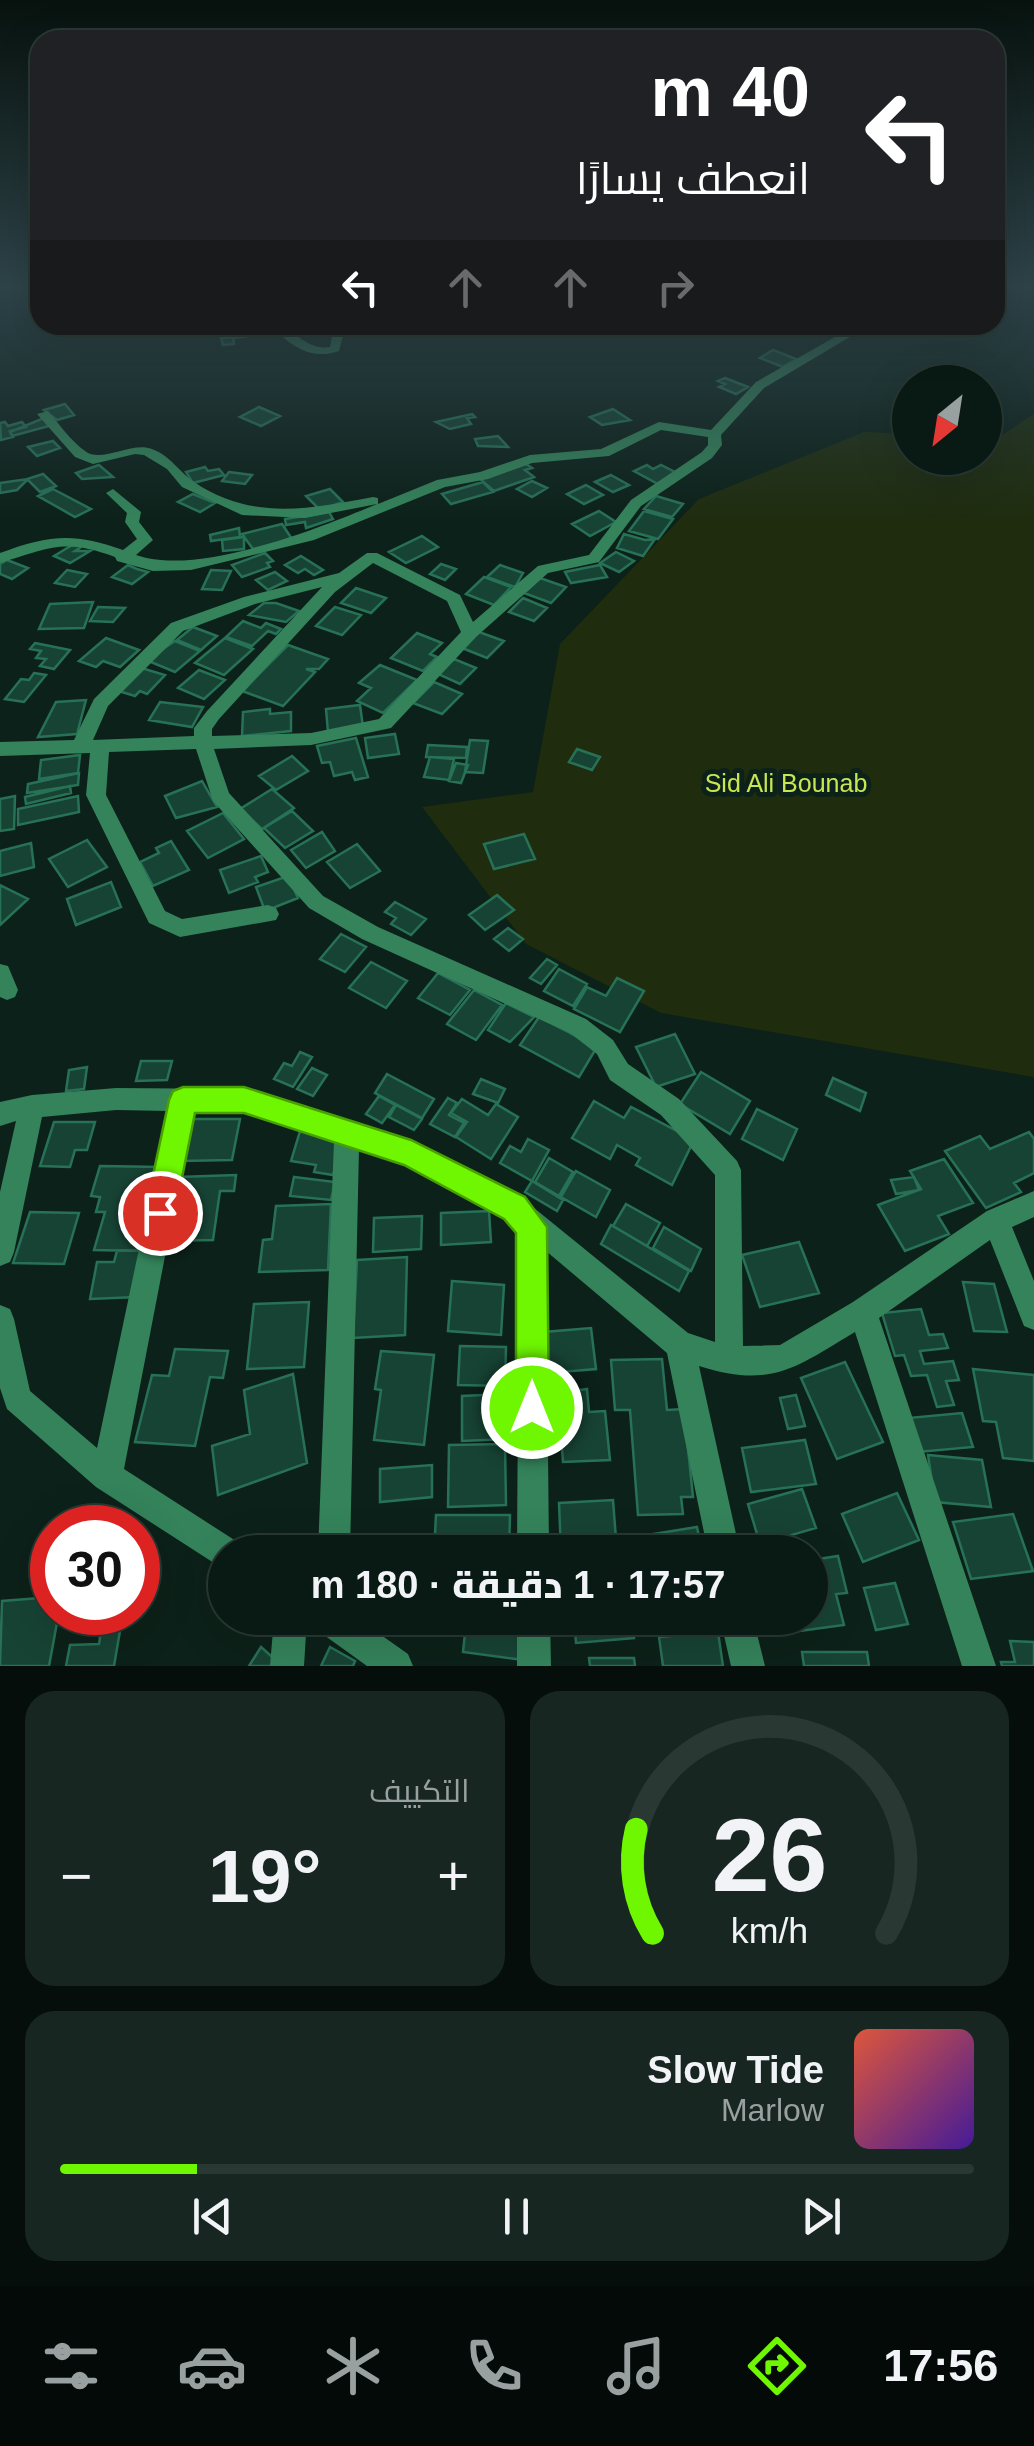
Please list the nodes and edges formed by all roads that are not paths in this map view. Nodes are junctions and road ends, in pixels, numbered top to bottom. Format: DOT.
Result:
graph roads {
  1 [pos="793,366"];
  2 [pos="43,414"];
  3 [pos="714,434"];
  4 [pos="113,493"];
  5 [pos="404,496"];
  6 [pos="0,558"];
  7 [pos="122,558"];
  8 [pos="340,578"];
  9 [pos="470,633"];
  10 [pos="203,742"];
  11 [pos="91,744"];
  12 [pos="0,750"];
  13 [pos="268,914"];
  14 [pos="183,1100"];
  15 [pos="32,1106"];
  16 [pos="0,1114"];
  17 [pos="347,1134"];
  18 [pos="1034,1204"];
  19 [pos="996,1220"];
  20 [pos="532,1227"];
  21 [pos="0,1252"];
  22 [pos="863,1312"];
  23 [pos="1034,1316"];
  24 [pos="0,1319"];
  25 [pos="680,1346"];
  26 [pos="729,1361"];
  27 [pos="106,1476"];
  28 [pos="335,1535"];
  29 [pos="533,1535"];
  30 [pos="720,1535"];
  31 [pos="208,1541"];
  32 [pos="290,1635"];
  33 [pos="354,1635"];
  34 [pos="534,1635"];
  35 [pos="742,1635"];
  36 [pos="287,1666"];
  37 [pos="396,1666"];
  38 [pos="534,1666"];
  39 [pos="748,1666"];
  40 [pos="979,1666"];
  1 -- 3 [label="street"];
  2 -- 5 [label="street"];
  3 -- 5 [label="street"];
  3 -- 9 [label="street"];
  4 -- 7 [label="street"];
  5 -- 7 [label="street"];
  6 -- 7 [label="street"];
  8 -- 9 [label="street"];
  8 -- 10 [label="street"];
  8 -- 11 [label="street"];
  9 -- 10 [label="street"];
  10 -- 11 [label="street"];
  10 -- 26 [label="street"];
  11 -- 12 [label="street"];
  11 -- 13 [label="street"];
  14 -- 15 [label="street"];
  14 -- 17 [label="street"];
  14 -- 27 [label="street"];
  15 -- 16 [label="street"];
  15 -- 21 [label="street"];
  17 -- 20 [label="street"];
  17 -- 28 [label="street"];
  18 -- 19 [label="street"];
  19 -- 22 [label="street"];
  19 -- 23 [label="street"];
  20 -- 25 [label="street"];
  20 -- 29 [label="street"];
  22 -- 26 [label="street"];
  22 -- 40 [label="street"];
  24 -- 27 [label="street"];
  25 -- 26 [label="street"];
  25 -- 30 [label="street"];
  27 -- 31 [label="street"];
  32 -- 36 [label="street"];
  33 -- 37 [label="street"];
  34 -- 38 [label="street"];
  35 -- 39 [label="street"];
}
